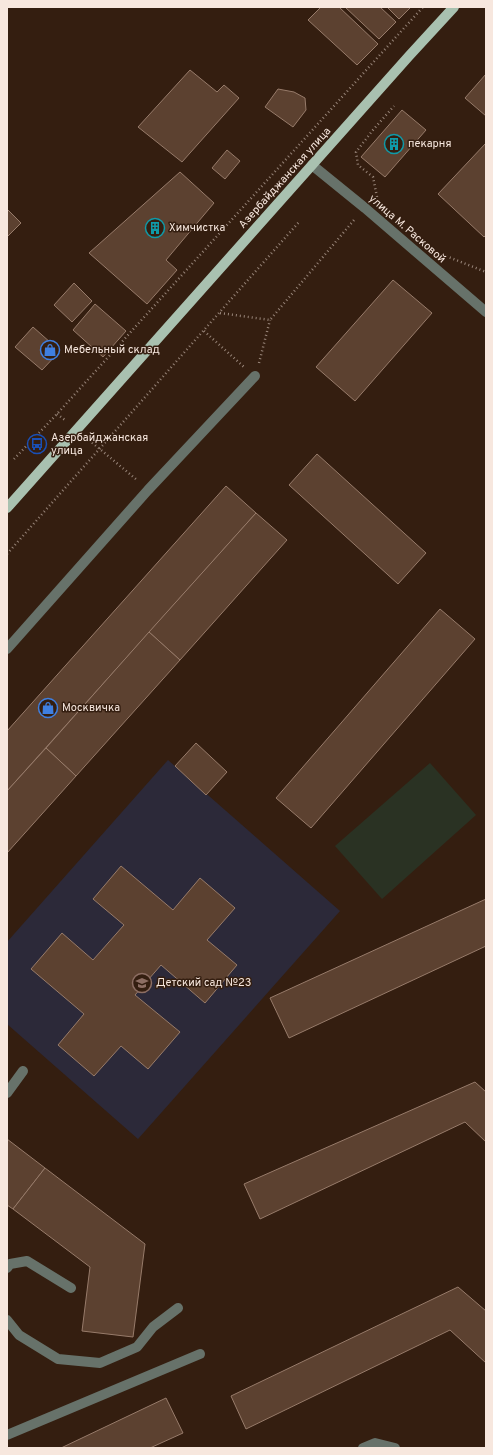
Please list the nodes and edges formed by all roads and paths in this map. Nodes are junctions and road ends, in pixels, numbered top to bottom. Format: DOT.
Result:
graph roads {
  1 [pos="423,7"];
  2 [pos="454,7"];
  3 [pos="394,106"];
  4 [pos="312,165"];
  5 [pos="376,196"];
  6 [pos="382,201"];
  7 [pos="365,208"];
  8 [pos="299,222"];
  9 [pos="445,255"];
  10 [pos="486,272"];
  11 [pos="486,312"];
  12 [pos="220,313"];
  13 [pos="270,320"];
  14 [pos="204,331"];
  15 [pos="262,349"];
  16 [pos="255,376"];
  17 [pos="99,449"];
  18 [pos="14,459"];
  19 [pos="148,490"];
  20 [pos="7,508"];
  21 [pos="7,554"];
  22 [pos="7,649"];
  23 [pos="23,1071"];
  24 [pos="7,1093"];
  25 [pos="7,1268"];
  26 [pos="71,1288"];
  27 [pos="178,1308"];
  28 [pos="7,1320"];
  29 [pos="200,1354"];
  30 [pos="7,1435"];
  31 [pos="363,1448"];
  32 [pos="395,1448"];
  1 -- 18 [label="path"];
  2 -- 4 [label="main road, Азербайджанская улица"];
  3 -- 5 [label="path"];
  4 -- 7 [label="street, улица М. Расковой"];
  4 -- 20 [label="main road, Азербайджанская улица"];
  5 -- 6 [label="path"];
  5 -- 7 [label="path"];
  7 -- 11 [label="street, улица М. Расковой"];
  7 -- 13 [label="path"];
  8 -- 12 [label="path"];
  9 -- 10 [label="path"];
  12 -- 13 [label="path"];
  12 -- 14 [label="path"];
  13 -- 15 [label="path"];
  14 -- 16 [label="path"];
  14 -- 17 [label="path"];
  16 -- 19 [label="street"];
  17 -- 19 [label="path"];
  17 -- 21 [label="path"];
  19 -- 22 [label="street"];
  23 -- 24 [label="street"];
  25 -- 26 [label="street"];
  27 -- 28 [label="street"];
  29 -- 30 [label="street"];
  31 -- 32 [label="street"];
}
